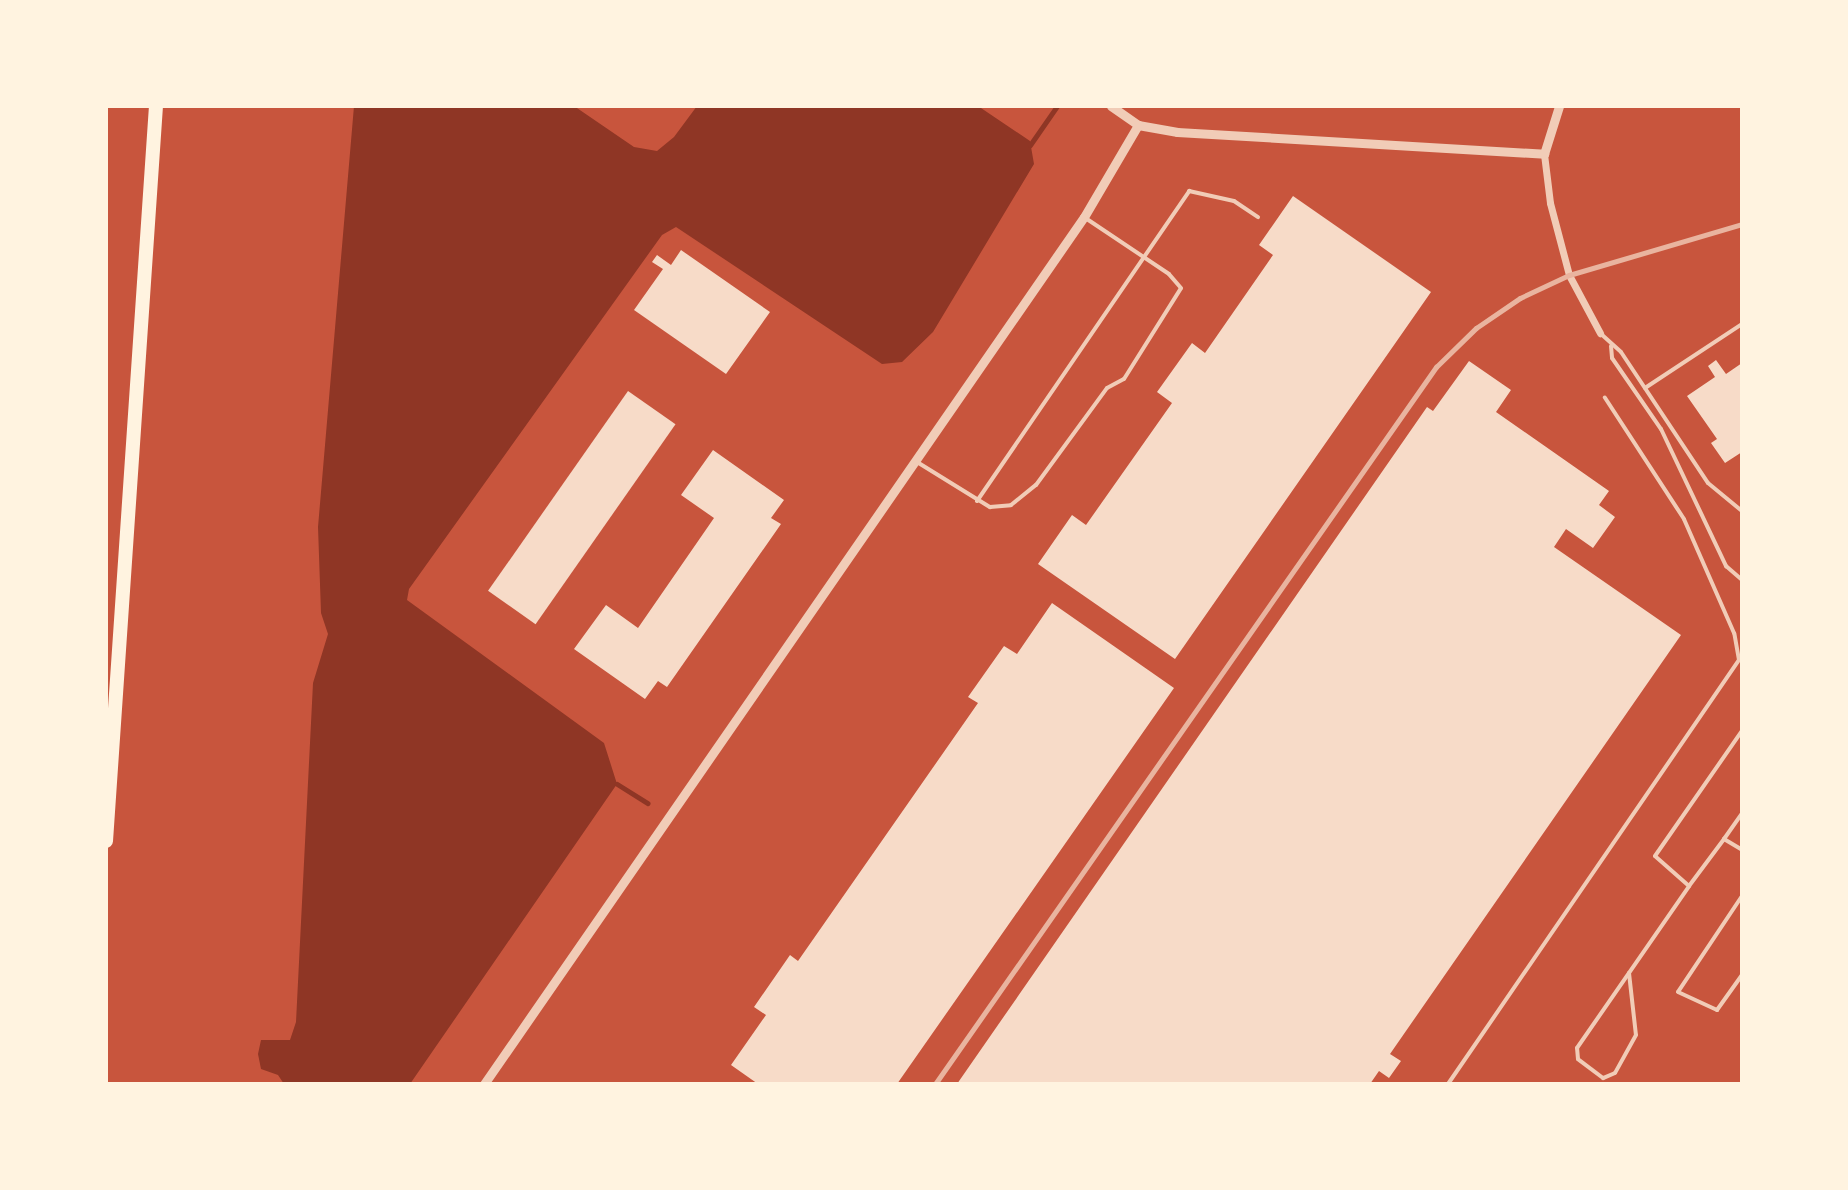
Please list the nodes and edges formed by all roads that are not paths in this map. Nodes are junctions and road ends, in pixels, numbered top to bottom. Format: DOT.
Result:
graph roads {
  1 [pos="156,106"];
  2 [pos="1111,106"];
  3 [pos="1559,106"];
  4 [pos="1138,125"];
  5 [pos="1544,154"];
  6 [pos="1084,217"];
  7 [pos="1258,217"];
  8 [pos="1143,257"];
  9 [pos="1742,324"];
  10 [pos="1600,333"];
  11 [pos="1611,346"];
  12 [pos="1645,388"];
  13 [pos="1605,398"];
  14 [pos="915,460"];
  15 [pos="977,501"];
  16 [pos="1742,511"];
  17 [pos="1742,580"];
  18 [pos="1742,731"];
  19 [pos="1742,813"];
  20 [pos="1724,839"];
  21 [pos="106,841"];
  22 [pos="1742,850"];
  23 [pos="1689,886"];
  24 [pos="1742,896"];
  25 [pos="1629,973"];
  26 [pos="1742,975"];
  27 [pos="484,1084"];
  28 [pos="1448,1084"];
  1 -- 21 [label="highway"];
  2 -- 4 [label="street"];
  3 -- 5 [label="street"];
  4 -- 5 [label="street"];
  4 -- 6 [label="street"];
  5 -- 10 [label="street"];
  6 -- 8 [label="lane"];
  6 -- 14 [label="street"];
  7 -- 8 [label="lane"];
  8 -- 15 [label="lane"];
  8 -- 15 [label="lane"];
  9 -- 12 [label="lane"];
  10 -- 11 [label="lane"];
  11 -- 12 [label="lane"];
  11 -- 17 [label="lane"];
  12 -- 16 [label="lane"];
  13 -- 28 [label="lane"];
  14 -- 15 [label="lane"];
  14 -- 27 [label="street"];
  18 -- 23 [label="lane"];
  19 -- 20 [label="lane"];
  20 -- 22 [label="lane"];
  20 -- 23 [label="lane"];
  23 -- 25 [label="lane"];
  24 -- 26 [label="lane"];
  25 -- 25 [label="lane"];
}
